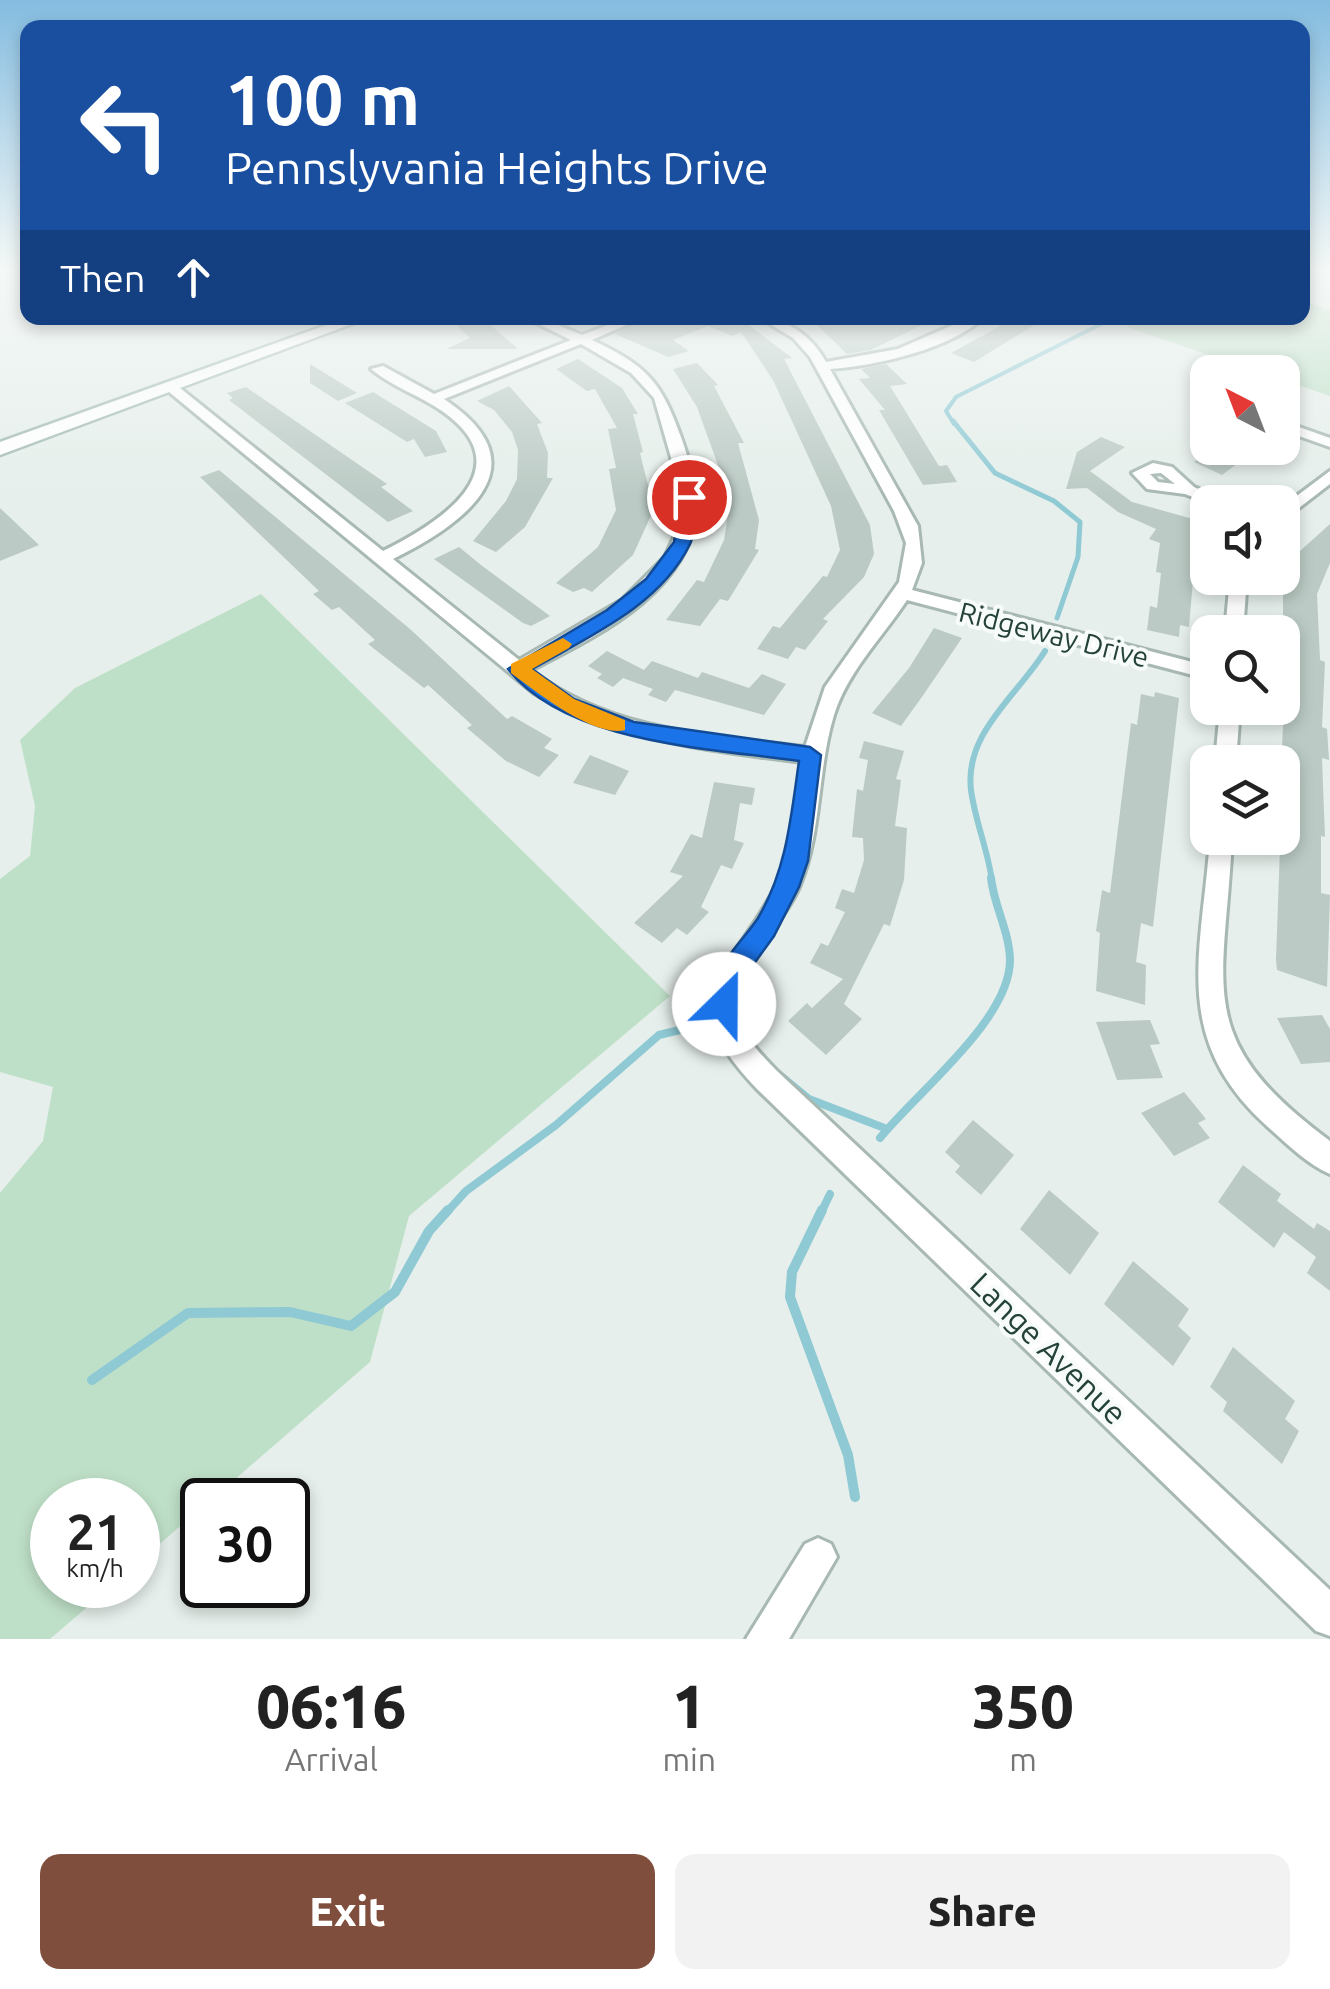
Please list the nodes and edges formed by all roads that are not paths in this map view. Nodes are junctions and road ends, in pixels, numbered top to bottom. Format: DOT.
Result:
graph roads {
  1 [pos="290,343"];
  2 [pos="571,343"];
  3 [pos="587,343"];
  4 [pos="804,343"];
  5 [pos="928,343"];
  6 [pos="822,366"];
  7 [pos="378,369"];
  8 [pos="170,387"];
  9 [pos="430,400"];
  10 [pos="1300,431"];
  11 [pos="1330,442"];
  12 [pos="0,449"];
  13 [pos="1330,476"];
  14 [pos="1300,501"];
  15 [pos="381,558"];
  16 [pos="901,593"];
  17 [pos="1190,668"];
  18 [pos="518,669"];
  19 [pos="810,755"];
  20 [pos="1221,855"];
  21 [pos="1330,1159"];
  22 [pos="818,1557"];
  23 [pos="1330,1617"];
  24 [pos="766,1639"];
  1 -- 8 [label="street"];
  2 -- 9 [label="street"];
  3 -- 18 [label="street"];
  4 -- 6 [label="street"];
  5 -- 6 [label="street"];
  6 -- 16 [label="street"];
  7 -- 9 [label="street"];
  8 -- 12 [label="street"];
  8 -- 15 [label="street"];
  9 -- 15 [label="street"];
  10 -- 11 [label="street"];
  13 -- 14 [label="street"];
  15 -- 18 [label="street"];
  16 -- 17 [label="street, Ridgeway Drive"];
  16 -- 19 [label="street, Lange Avenue"];
  18 -- 19 [label="street"];
  19 -- 23 [label="street, Lange Avenue"];
  20 -- 21 [label="street"];
  22 -- 24 [label="street"];
}
